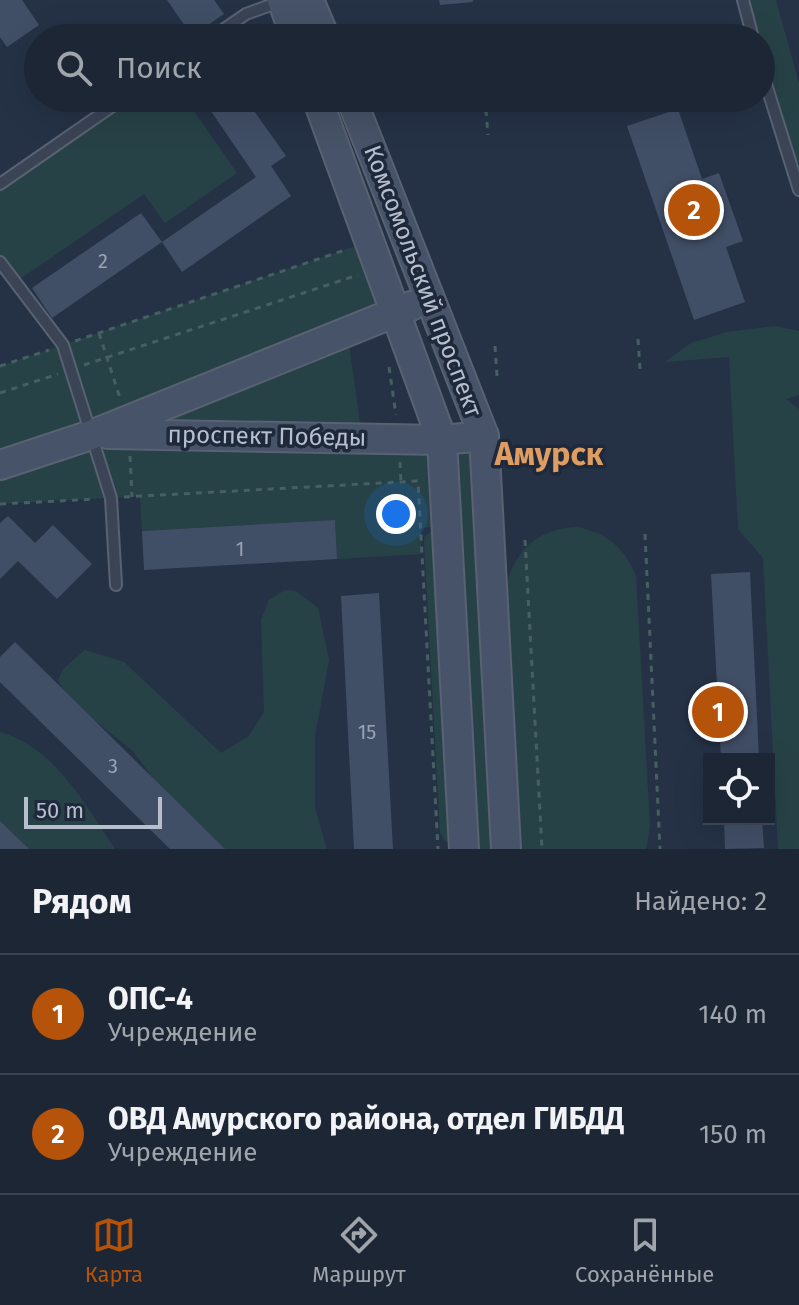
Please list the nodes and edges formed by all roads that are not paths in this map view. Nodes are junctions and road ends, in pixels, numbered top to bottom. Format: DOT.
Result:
graph roads {
  1 [pos="282,0"];
  2 [pos="309,0"];
  3 [pos="743,0"];
  4 [pos="231,24"];
  5 [pos="291,24"];
  6 [pos="319,24"];
  7 [pos="749,24"];
  8 [pos="104,112"];
  9 [pos="322,112"];
  10 [pos="357,112"];
  11 [pos="775,112"];
  12 [pos="0,184"];
  13 [pos="799,190"];
  14 [pos="0,262"];
  15 [pos="430,299"];
  16 [pos="395,311"];
  17 [pos="91,435"];
  18 [pos="484,436"];
  19 [pos="442,440"];
  20 [pos="0,465"];
  21 [pos="116,585"];
  22 [pos="464,849"];
  23 [pos="506,849"];
  1 -- 4 [label="lane"];
  1 -- 5 [label="street"];
  2 -- 6 [label="street"];
  3 -- 7 [label="lane"];
  8 -- 12 [label="lane"];
  9 -- 16 [label="street, Комсомольский проспект"];
  10 -- 15 [label="street, Комсомольский проспект"];
  11 -- 13 [label="lane"];
  14 -- 17 [label="lane"];
  15 -- 16 [label="street, проспект Победы"];
  15 -- 18 [label="street, Комсомольский проспект"];
  16 -- 17 [label="street, проспект Победы"];
  16 -- 19 [label="street, Комсомольский проспект"];
  17 -- 19 [label="street, проспект Победы"];
  17 -- 20 [label="street, проспект Победы"];
  17 -- 21 [label="lane"];
  18 -- 19 [label="street, проспект Победы"];
  18 -- 23 [label="street, Комсомольский проспект"];
  19 -- 22 [label="street, Комсомольский проспект"];
}
